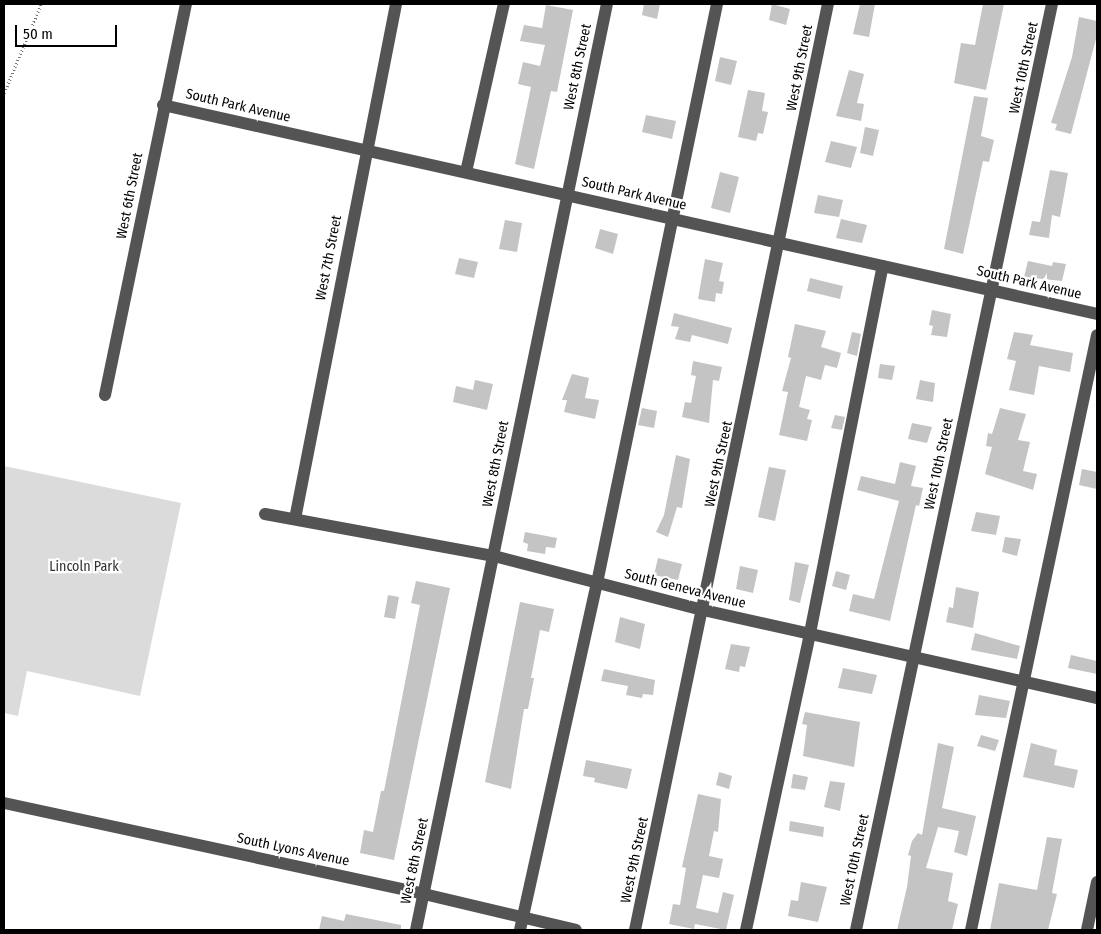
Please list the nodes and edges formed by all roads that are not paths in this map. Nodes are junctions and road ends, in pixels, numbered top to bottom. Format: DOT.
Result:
graph roads {
  1 [pos="186,4"];
  2 [pos="396,4"];
  3 [pos="504,4"];
  4 [pos="607,4"];
  5 [pos="717,4"];
  6 [pos="828,4"];
  7 [pos="1052,4"];
  8 [pos="163,105"];
  9 [pos="365,150"];
  10 [pos="466,172"];
  11 [pos="565,194"];
  12 [pos="672,218"];
  13 [pos="780,243"];
  14 [pos="882,266"];
  15 [pos="993,290"];
  16 [pos="1097,314"];
  17 [pos="1097,335"];
  18 [pos="105,394"];
  19 [pos="264,514"];
  20 [pos="294,519"];
  21 [pos="494,556"];
  22 [pos="597,583"];
  23 [pos="703,610"];
  24 [pos="810,633"];
  25 [pos="913,656"];
  26 [pos="1023,681"];
  27 [pos="1097,698"];
  28 [pos="4,803"];
  29 [pos="1097,882"];
  30 [pos="424,894"];
  31 [pos="523,917"];
  32 [pos="416,930"];
  33 [pos="520,930"];
  34 [pos="576,930"];
  35 [pos="635,930"];
  36 [pos="746,930"];
  37 [pos="856,930"];
  38 [pos="971,930"];
  39 [pos="1087,930"];
  1 -- 8 [label="street, West 6th Street"];
  2 -- 9 [label="street, West 7th Street"];
  3 -- 10 [label="street"];
  4 -- 11 [label="street, West 8th Street"];
  5 -- 12 [label="street"];
  6 -- 13 [label="street, West 9th Street"];
  7 -- 15 [label="street, West 10th Street"];
  8 -- 9 [label="street, South Park Avenue"];
  8 -- 18 [label="street, West 6th Street"];
  9 -- 10 [label="street, South Park Avenue"];
  9 -- 20 [label="street, West 7th Street"];
  10 -- 11 [label="street, South Park Avenue"];
  11 -- 12 [label="street, South Park Avenue"];
  11 -- 21 [label="street, West 8th Street"];
  12 -- 13 [label="street, South Park Avenue"];
  12 -- 22 [label="street"];
  13 -- 14 [label="street, South Park Avenue"];
  13 -- 23 [label="street, West 9th Street"];
  14 -- 15 [label="street, South Park Avenue"];
  14 -- 24 [label="street"];
  15 -- 16 [label="street, South Park Avenue"];
  15 -- 25 [label="street, West 10th Street"];
  17 -- 26 [label="street"];
  19 -- 20 [label="street, South Geneva Avenue"];
  20 -- 21 [label="street, South Geneva Avenue"];
  21 -- 22 [label="street, South Geneva Avenue"];
  21 -- 30 [label="street, West 8th Street"];
  22 -- 23 [label="street, South Geneva Avenue"];
  22 -- 31 [label="street"];
  23 -- 24 [label="street, South Geneva Avenue"];
  23 -- 35 [label="street, West 9th Street"];
  24 -- 25 [label="street, South Geneva Avenue"];
  24 -- 36 [label="street"];
  25 -- 26 [label="street, South Geneva Avenue"];
  25 -- 37 [label="street, West 10th Street"];
  26 -- 27 [label="street, South Geneva Avenue"];
  26 -- 38 [label="street"];
  28 -- 30 [label="street, South Lyons Avenue"];
  29 -- 39 [label="street"];
  30 -- 31 [label="street, South Lyons Avenue"];
  30 -- 32 [label="street, West 8th Street"];
  31 -- 33 [label="street"];
  31 -- 34 [label="street, South Lyons Avenue"];
}
